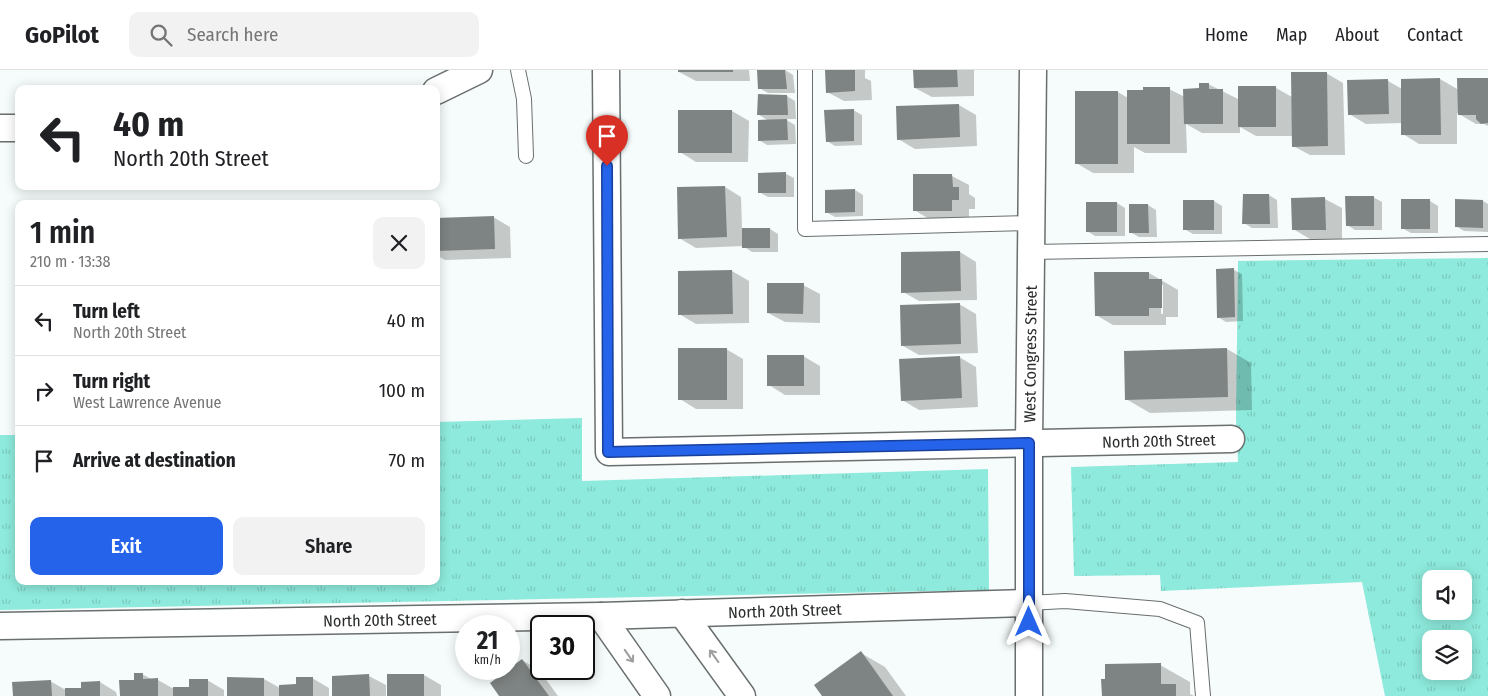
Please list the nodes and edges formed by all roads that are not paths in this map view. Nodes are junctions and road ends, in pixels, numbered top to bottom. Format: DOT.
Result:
graph roads {
  1 [pos="479,70"];
  2 [pos="518,70"];
  3 [pos="606,70"];
  4 [pos="805,70"];
  5 [pos="1033,70"];
  6 [pos="440,89"];
  7 [pos="0,128"];
  8 [pos="15,128"];
  9 [pos="526,156"];
  10 [pos="1032,223"];
  11 [pos="1488,244"];
  12 [pos="1031,252"];
  13 [pos="1231,439"];
  14 [pos="1029,443"];
  15 [pos="1029,604"];
  16 [pos="682,613"];
  17 [pos="601,616"];
  18 [pos="0,626"];
  19 [pos="657,696"];
  20 [pos="742,696"];
  21 [pos="1029,696"];
  22 [pos="1202,696"];
  1 -- 6 [label="street"];
  2 -- 9 [label="lane"];
  3 -- 14 [label="street, North 20th Street"];
  4 -- 10 [label="lane"];
  5 -- 10 [label="street, West Congress Street"];
  7 -- 8 [label="street"];
  10 -- 12 [label="street, West Congress Street"];
  11 -- 12 [label="lane"];
  12 -- 14 [label="street, West Congress Street"];
  13 -- 14 [label="street, North 20th Street"];
  14 -- 15 [label="street, West Congress Street"];
  15 -- 16 [label="street, North 20th Street"];
  15 -- 21 [label="street, West Congress Street"];
  15 -- 22 [label="lane"];
  16 -- 17 [label="street, North 20th Street"];
  20 -- 16 [label="street, one-way"];
  17 -- 18 [label="street, North 20th Street"];
  17 -- 19 [label="street, one-way"];
}
